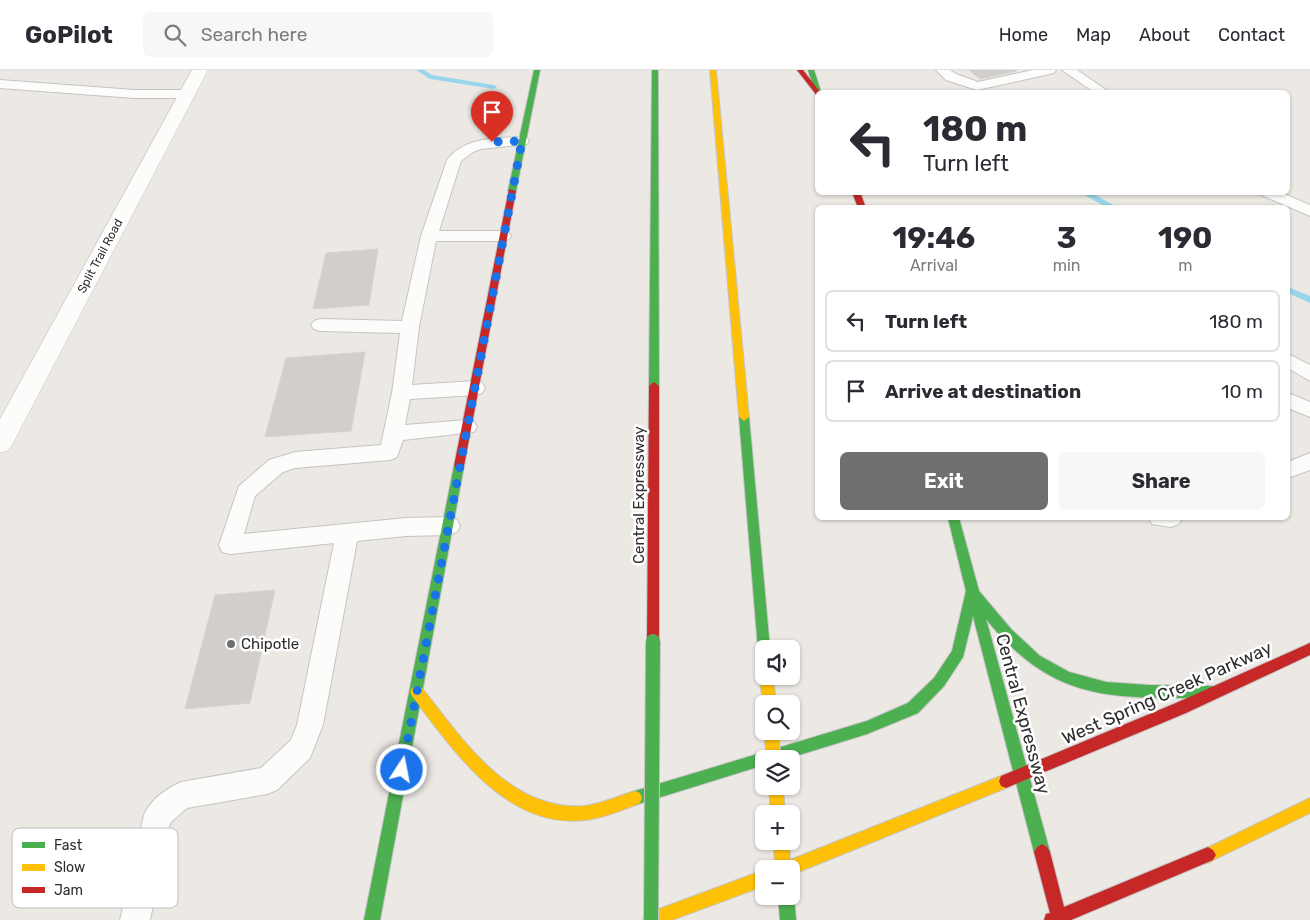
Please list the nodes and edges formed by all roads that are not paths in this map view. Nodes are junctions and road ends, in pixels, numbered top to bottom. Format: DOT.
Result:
graph roads {
  1 [pos="200,70"];
  2 [pos="537,70"];
  3 [pos="656,70"];
  4 [pos="713,70"];
  5 [pos="800,70"];
  6 [pos="811,70"];
  7 [pos="942,70"];
  8 [pos="1050,70"];
  9 [pos="1068,70"];
  10 [pos="0,84"];
  11 [pos="815,90"];
  12 [pos="817,90"];
  13 [pos="1099,90"];
  14 [pos="188,94"];
  15 [pos="522,141"];
  16 [pos="1273,195"];
  17 [pos="1310,211"];
  18 [pos="429,236"];
  19 [pos="503,236"];
  20 [pos="320,325"];
  21 [pos="410,327"];
  22 [pos="1290,361"];
  23 [pos="1310,374"];
  24 [pos="475,388"];
  25 [pos="402,393"];
  26 [pos="1290,401"];
  27 [pos="1310,410"];
  28 [pos="467,426"];
  29 [pos="396,433"];
  30 [pos="0,443"];
  31 [pos="1310,460"];
  32 [pos="1290,469"];
  33 [pos="954,520"];
  34 [pos="449,526"];
  35 [pos="347,534"];
  36 [pos="972,592"];
  37 [pos="763,640"];
  38 [pos="1310,649"];
  39 [pos="417,692"];
  40 [pos="1217,693"];
  41 [pos="1022,775"];
  42 [pos="1310,805"];
  43 [pos="155,828"];
  44 [pos="800,863"];
  45 [pos="755,882"];
  46 [pos="787,905"];
  47 [pos="1057,919"];
  48 [pos="372,920"];
  49 [pos="651,920"];
  50 [pos="788,920"];
  1 -- 14 [label="street, Split Trail Road"];
  2 -- 15 [label="main road"];
  3 -- 49 [label="main road, Central Expressway, bridge"];
  4 -- 37 [label="main road"];
  5 -- 11 [label="main road"];
  6 -- 12 [label="main road"];
  7 -- 8 [label="lane"];
  9 -- 13 [label="lane"];
  10 -- 14 [label="lane"];
  14 -- 30 [label="street, Split Trail Road"];
  15 -- 18 [label="lane"];
  15 -- 19 [label="main road"];
  16 -- 17 [label="lane"];
  18 -- 19 [label="lane"];
  18 -- 21 [label="lane"];
  19 -- 24 [label="main road"];
  20 -- 21 [label="lane"];
  21 -- 25 [label="lane"];
  22 -- 23 [label="lane"];
  24 -- 25 [label="lane"];
  24 -- 28 [label="main road"];
  25 -- 29 [label="lane"];
  26 -- 27 [label="lane"];
  28 -- 29 [label="lane"];
  28 -- 34 [label="main road"];
  29 -- 35 [label="lane"];
  31 -- 32 [label="lane"];
  33 -- 36 [label="main road, Central Expressway"];
  34 -- 35 [label="lane"];
  34 -- 39 [label="main road"];
  35 -- 43 [label="lane"];
  36 -- 39 [label="main road"];
  36 -- 40 [label="main road"];
  36 -- 41 [label="main road, Central Expressway"];
  38 -- 40 [label="main road, West Spring Creek Parkway"];
  39 -- 48 [label="main road"];
  40 -- 41 [label="main road, West Spring Creek Parkway"];
  41 -- 44 [label="main road, West Spring Creek Parkway"];
  41 -- 47 [label="main road, Central Expressway"];
  42 -- 47 [label="main road"];
  45 -- 49 [label="main road"];
  46 -- 50 [label="main road"];
}
